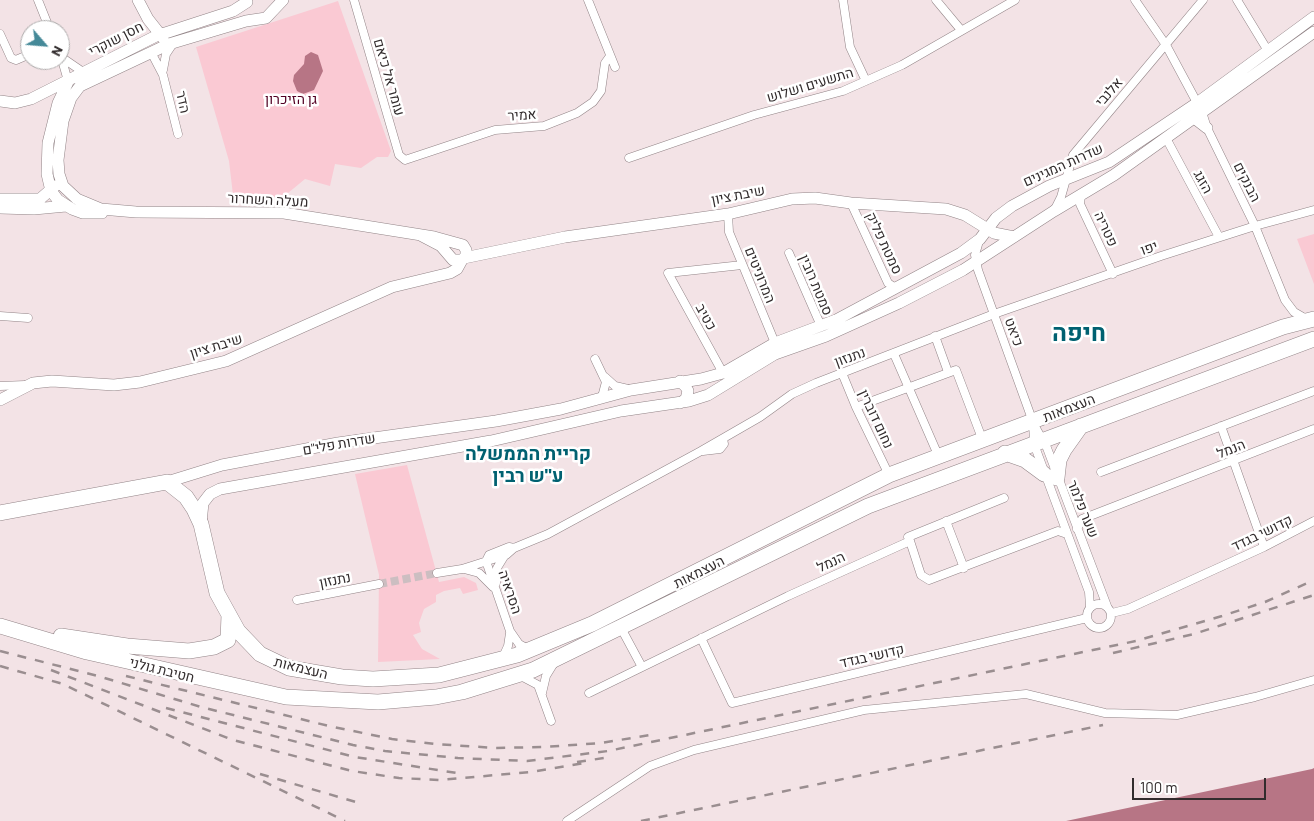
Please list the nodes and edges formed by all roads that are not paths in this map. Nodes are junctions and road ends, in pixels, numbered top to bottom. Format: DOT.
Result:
graph roads {
  1 [pos="38,0"];
  2 [pos="138,0"];
  3 [pos="270,0"];
  4 [pos="284,0"];
  5 [pos="354,0"];
  6 [pos="588,0"];
  7 [pos="843,0"];
  8 [pos="936,0"];
  9 [pos="1015,0"];
  10 [pos="1135,0"];
  11 [pos="1203,0"];
  12 [pos="1237,0"];
  13 [pos="248,1"];
  14 [pos="271,12"];
  15 [pos="144,13"];
  16 [pos="1314,17"];
  17 [pos="46,20"];
  18 [pos="259,20"];
  19 [pos="961,30"];
  20 [pos="1314,32"];
  21 [pos="0,34"];
  22 [pos="160,34"];
  23 [pos="143,42"];
  24 [pos="172,43"];
  25 [pos="1166,45"];
  26 [pos="1268,51"];
  27 [pos="151,52"];
  28 [pos="610,56"];
  29 [pos="20,58"];
  30 [pos="70,62"];
  31 [pos="614,67"];
  32 [pos="65,70"];
  33 [pos="84,72"];
  34 [pos="163,75"];
  35 [pos="68,81"];
  36 [pos="866,81"];
  37 [pos="0,101"];
  38 [pos="1198,111"];
  39 [pos="1207,128"];
  40 [pos="178,134"];
  41 [pos="1166,138"];
  42 [pos="629,158"];
  43 [pos="402,159"];
  44 [pos="59,174"];
  45 [pos="1066,178"];
  46 [pos="51,191"];
  47 [pos="1081,194"];
  48 [pos="0,199"];
  49 [pos="851,202"];
  50 [pos="66,206"];
  51 [pos="0,208"];
  52 [pos="1314,210"];
  53 [pos="113,211"];
  54 [pos="1054,211"];
  55 [pos="728,214"];
  56 [pos="1255,226"];
  57 [pos="987,228"];
  58 [pos="1014,236"];
  59 [pos="1219,237"];
  60 [pos="980,239"];
  61 [pos="789,253"];
  62 [pos="456,255"];
  63 [pos="976,262"];
  64 [pos="742,266"];
  65 [pos="1113,274"];
  66 [pos="899,286"];
  67 [pos="994,314"];
  68 [pos="0,316"];
  69 [pos="28,318"];
  70 [pos="1314,319"];
  71 [pos="821,326"];
  72 [pos="935,336"];
  73 [pos="1314,339"];
  74 [pos="775,343"];
  75 [pos="894,354"];
  76 [pos="595,359"];
  77 [pos="948,372"];
  78 [pos="723,373"];
  79 [pos="842,373"];
  80 [pos="604,376"];
  81 [pos="680,381"];
  82 [pos="27,385"];
  83 [pos="0,386"];
  84 [pos="909,389"];
  85 [pos="631,390"];
  86 [pos="1314,391"];
  87 [pos="602,398"];
  88 [pos="0,400"];
  89 [pos="680,403"];
  90 [pos="856,406"];
  91 [pos="1082,425"];
  92 [pos="1221,426"];
  93 [pos="1314,429"];
  94 [pos="1036,435"];
  95 [pos="983,441"];
  96 [pos="1005,454"];
  97 [pos="938,455"];
  98 [pos="1233,461"];
  99 [pos="1100,472"];
  100 [pos="889,475"];
  101 [pos="1050,476"];
  102 [pos="167,482"];
  103 [pos="1004,498"];
  104 [pos="0,511"];
  105 [pos="946,521"];
  106 [pos="1310,523"];
  107 [pos="201,524"];
  108 [pos="1077,528"];
  109 [pos="1067,534"];
  110 [pos="910,541"];
  111 [pos="1264,547"];
  112 [pos="514,548"];
  113 [pos="506,554"];
  114 [pos="487,558"];
  115 [pos="964,568"];
  116 [pos="462,569"];
  117 [pos="437,573"];
  118 [pos="379,584"];
  119 [pos="498,595"];
  120 [pos="296,600"];
  121 [pos="1090,607"];
  122 [pos="1110,609"];
  123 [pos="229,614"];
  124 [pos="1087,618"];
  125 [pos="4,627"];
  126 [pos="621,628"];
  127 [pos="510,631"];
  128 [pos="701,638"];
  129 [pos="530,650"];
  130 [pos="557,658"];
  131 [pos="501,660"];
  132 [pos="642,667"];
  133 [pos="516,676"];
  134 [pos="1314,680"];
  135 [pos="542,693"];
  136 [pos="589,693"];
  137 [pos="327,700"];
  138 [pos="550,720"];
  139 [pos="567,821"];
  1 -- 17 [label="street"];
  2 -- 15 [label="street"];
  3 -- 14 [label="street"];
  4 -- 14 [label="street"];
  5 -- 43 [label="street, עומר אל כיאם"];
  6 -- 28 [label="street"];
  7 -- 36 [label="street"];
  8 -- 19 [label="street"];
  9 -- 19 [label="street, התשעים ושלוש"];
  10 -- 25 [label="street"];
  11 -- 25 [label="street, אלנבי"];
  12 -- 26 [label="street"];
  13 -- 18 [label="street"];
  13 -- 22 [label="street, חסן שוקרי"];
  14 -- 18 [label="street"];
  15 -- 22 [label="street"];
  15 -- 23 [label="street"];
  16 -- 26 [label="street, שדרות המגינים"];
  18 -- 24 [label="street, חסן שוקרי"];
  19 -- 36 [label="street, התשעים ושלוש"];
  20 -- 38 [label="street, שדרות המגינים"];
  21 -- 29 [label="street"];
  22 -- 23 [label="street, חסן שוקרי"];
  22 -- 24 [label="street"];
  23 -- 33 [label="street, חסן שוקרי"];
  24 -- 27 [label="street, חסן שוקרי"];
  24 -- 34 [label="street, הדר"];
  25 -- 38 [label="street"];
  25 -- 45 [label="street, אלנבי"];
  26 -- 38 [label="street, שדרות המגינים"];
  27 -- 34 [label="street, הדר"];
  27 -- 44 [label="street, חסן שוקרי"];
  28 -- 31 [label="street"];
  28 -- 43 [label="street, אמיר"];
  30 -- 33 [label="street"];
  32 -- 35 [label="street"];
  33 -- 35 [label="street, חסן שוקרי"];
  34 -- 40 [label="street, הדר"];
  35 -- 37 [label="street, חסן שוקרי"];
  35 -- 46 [label="street"];
  36 -- 42 [label="street, התשעים ושלוש"];
  38 -- 39 [label="street"];
  38 -- 41 [label="street, שדרות המגינים"];
  38 -- 45 [label="street, שדרות המגינים"];
  39 -- 56 [label="street, הבנקים"];
  41 -- 47 [label="street, שדרות המגינים"];
  41 -- 59 [label="street, הזגג"];
  44 -- 46 [label="street"];
  44 -- 53 [label="street, מעלה השחרור"];
  45 -- 54 [label="street, אלנבי"];
  45 -- 57 [label="street, שדרות המגינים"];
  46 -- 48 [label="street"];
  46 -- 50 [label="street, מעלה השחרור"];
  47 -- 54 [label="street, שדרות המגינים"];
  47 -- 65 [label="street, פטריה"];
  49 -- 55 [label="street, שיבת ציון"];
  49 -- 57 [label="street, שיבת ציון"];
  49 -- 66 [label="street, סמטת פליק"];
  50 -- 51 [label="street"];
  50 -- 53 [label="street, מעלה השחרור"];
  52 -- 56 [label="street, יפו"];
  53 -- 62 [label="street, מעלה השחרור"];
  54 -- 58 [label="street, שדרות המגינים"];
  55 -- 62 [label="street, שיבת ציון"];
  55 -- 64 [label="street, המרוניטים"];
  56 -- 59 [label="street, יפו"];
  56 -- 70 [label="street, הבנקים"];
  57 -- 58 [label="street, שיבת ציון"];
  57 -- 60 [label="street, שדרות המגינים"];
  58 -- 63 [label="street, שדרות המגינים"];
  59 -- 65 [label="street, יפו"];
  60 -- 63 [label="street, כיאט"];
  60 -- 66 [label="street, שדרות המגינים"];
  61 -- 71 [label="street, סמטת רובין"];
  62 -- 82 [label="street, שיבת ציון"];
  63 -- 67 [label="street, כיאט"];
  63 -- 89 [label="street, שדרות המגינים"];
  64 -- 74 [label="street, המרוניטים"];
  64 -- 78 [label="street, כטיב"];
  65 -- 67 [label="street, יפו"];
  66 -- 71 [label="street, שדרות המגינים"];
  67 -- 72 [label="street, נתנזון"];
  67 -- 94 [label="street, כיאט"];
  68 -- 69 [label="street"];
  70 -- 94 [label="highway, העצמאות"];
  71 -- 74 [label="street, שדרות המגינים"];
  72 -- 75 [label="street, נתנזון"];
  72 -- 77 [label="street"];
  73 -- 91 [label="highway, העצמאות"];
  74 -- 78 [label="street, שדרות המגינים"];
  75 -- 79 [label="street, נתנזון"];
  75 -- 84 [label="street"];
  76 -- 80 [label="street"];
  77 -- 84 [label="street"];
  77 -- 95 [label="street"];
  78 -- 81 [label="street, שדרות המגינים"];
  79 -- 90 [label="street, נחום דוברין"];
  79 -- 112 [label="street, נתנזון"];
  80 -- 85 [label="street"];
  80 -- 87 [label="street"];
  81 -- 85 [label="street, שדרות פלי\"ם"];
  81 -- 89 [label="street"];
  82 -- 83 [label="street"];
  82 -- 88 [label="street, שיבת ציון"];
  84 -- 90 [label="street"];
  84 -- 97 [label="street"];
  85 -- 87 [label="street, שדרות פלי\"ם"];
  86 -- 92 [label="street"];
  87 -- 102 [label="street, שדרות פלי\"ם"];
  89 -- 107 [label="street, שדרות פלי\"ם"];
  90 -- 100 [label="street, נחום דוברין"];
  91 -- 94 [label="highway, העצמאות"];
  91 -- 101 [label="highway"];
  92 -- 98 [label="street"];
  92 -- 99 [label="street"];
  93 -- 98 [label="street, הנמל"];
  94 -- 95 [label="highway, העצמאות"];
  94 -- 96 [label="highway, העצמאות"];
  94 -- 101 [label="street, שער פלמר"];
  94 -- 101 [label="street, שער פלמר"];
  95 -- 97 [label="highway, העצמאות"];
  96 -- 101 [label="highway"];
  96 -- 126 [label="highway, העצמאות"];
  97 -- 100 [label="highway, העצמאות"];
  98 -- 108 [label="street, הנמל"];
  98 -- 111 [label="street"];
  100 -- 129 [label="highway, העצמאות"];
  101 -- 108 [label="street, שער פלמר"];
  101 -- 109 [label="street, שער פלמר"];
  102 -- 104 [label="highway, שדרות פלי\"ם"];
  102 -- 107 [label="highway, העצמאות"];
  103 -- 105 [label="street"];
  105 -- 110 [label="street, הנמל"];
  105 -- 115 [label="street"];
  106 -- 111 [label="street, קדושי בגדד"];
  107 -- 123 [label="highway, העצמאות"];
  108 -- 122 [label="street, שער פלמר"];
  109 -- 115 [label="street"];
  109 -- 121 [label="street, שער פלמר"];
  110 -- 115 [label="street"];
  110 -- 128 [label="street, הנמל"];
  111 -- 122 [label="street, קדושי בגדד"];
  112 -- 113 [label="street, נתנזון"];
  112 -- 114 [label="street, נתנזון"];
  113 -- 114 [label="street, נתנזון"];
  113 -- 119 [label="street"];
  114 -- 116 [label="street, נתנזון"];
  114 -- 119 [label="street, הסראיה"];
  116 -- 117 [label="street, נתנזון"];
  116 -- 119 [label="street"];
  118 -- 120 [label="street, נתנזון"];
  119 -- 127 [label="street, הסראיה"];
  121 -- 122 [label="street"];
  121 -- 124 [label="street"];
  122 -- 124 [label="street"];
  123 -- 125 [label="highway"];
  123 -- 131 [label="highway, העצמאות"];
  124 -- 128 [label="street, קדושי בגדד"];
  125 -- 137 [label="highway, חטיבת גולני"];
  126 -- 130 [label="highway, העצמאות"];
  126 -- 132 [label="street"];
  127 -- 129 [label="street, הסראיה"];
  127 -- 131 [label="street, הסראיה"];
  128 -- 132 [label="street, הנמל"];
  129 -- 131 [label="highway, העצמאות"];
  130 -- 133 [label="highway, העצמאות"];
  130 -- 135 [label="street"];
  132 -- 136 [label="street, הנמל"];
  133 -- 135 [label="street"];
  133 -- 137 [label="highway, העצמאות"];
  134 -- 139 [label="street"];
  135 -- 138 [label="street"];
}
